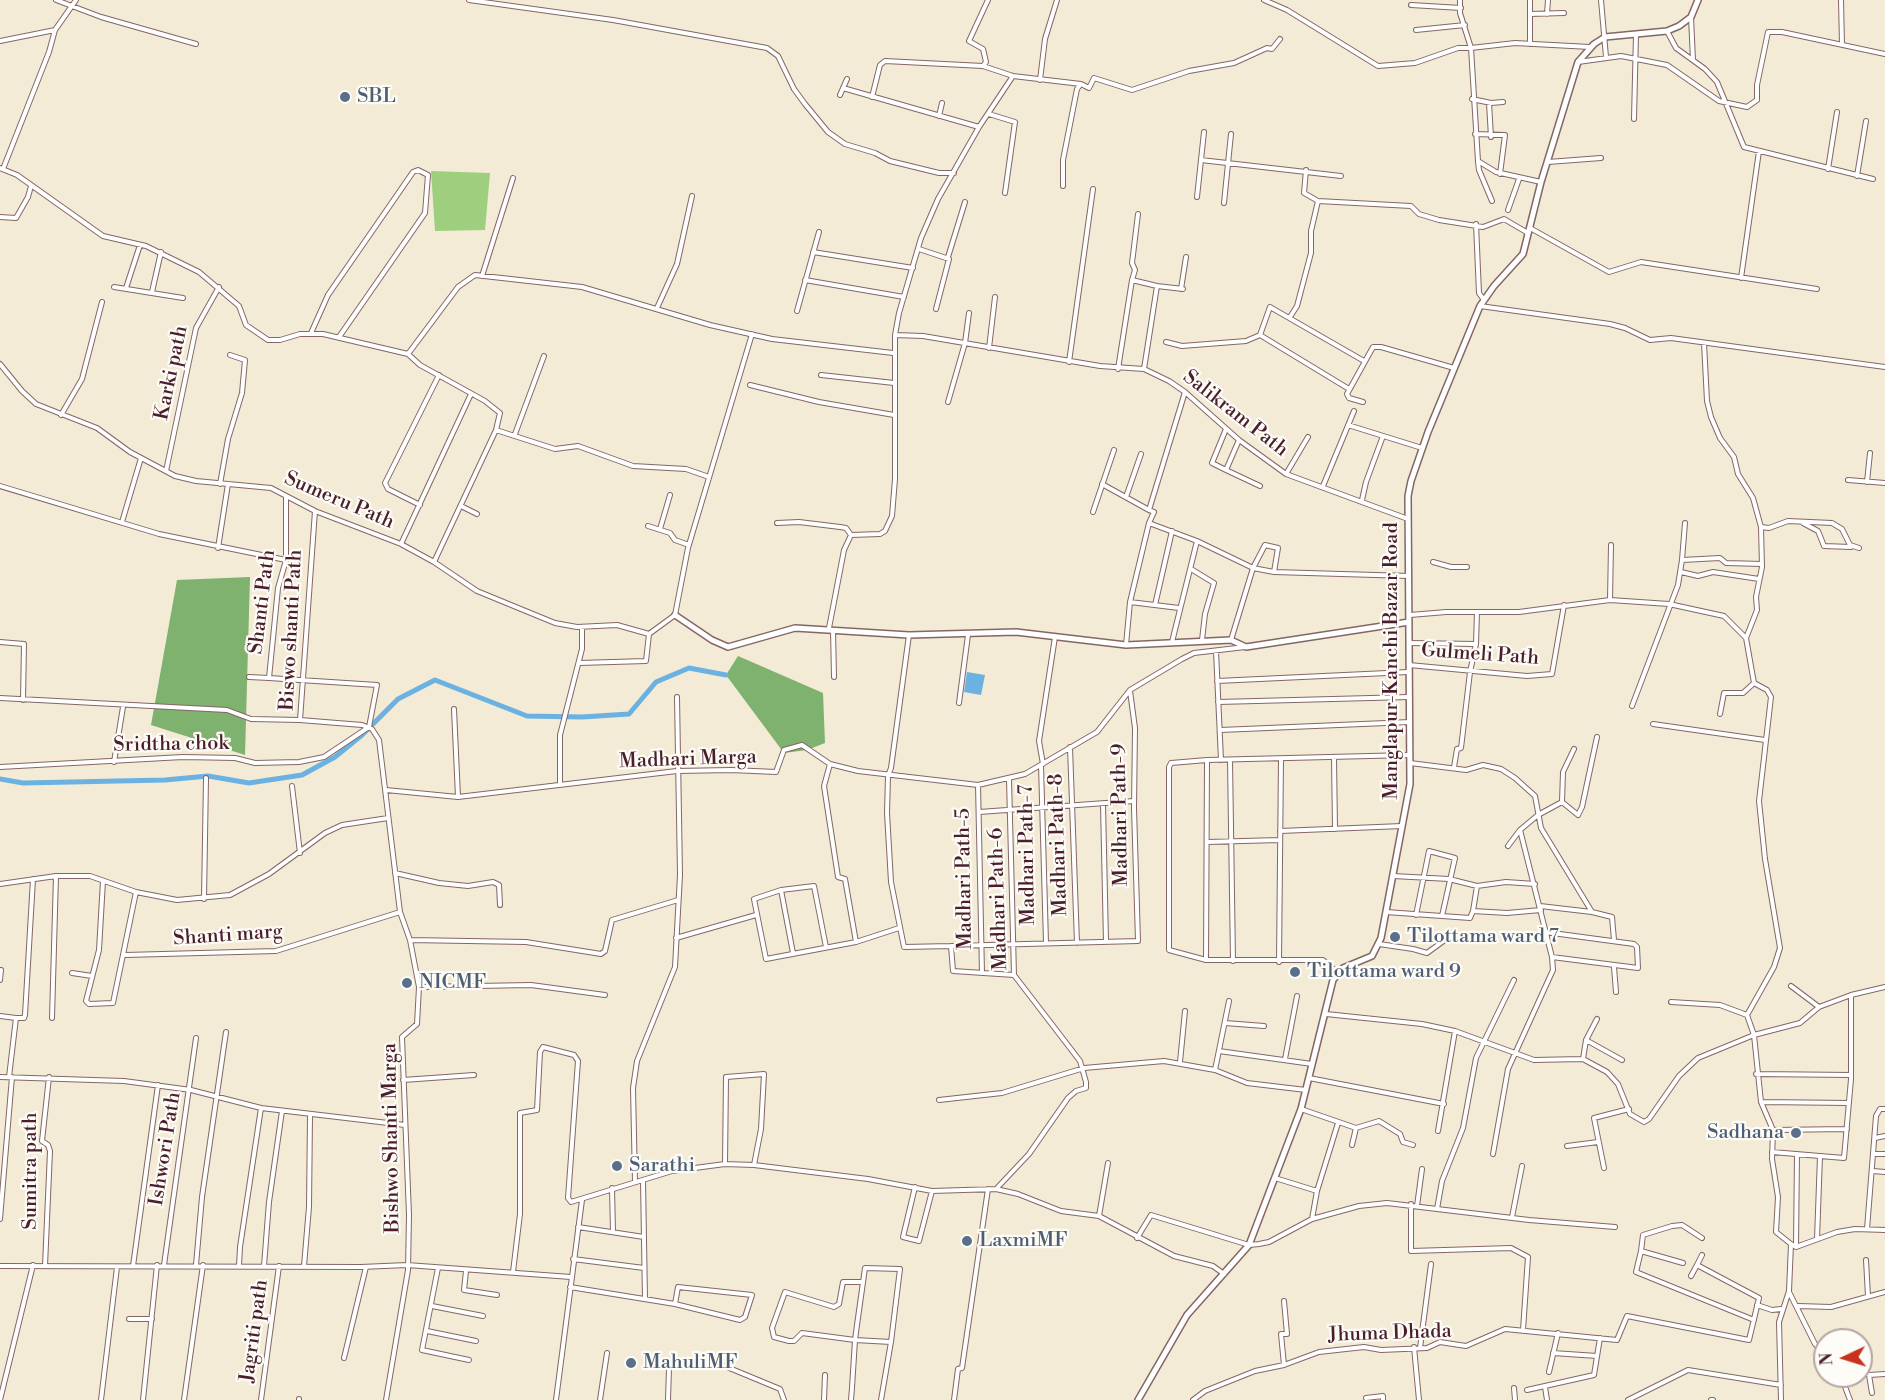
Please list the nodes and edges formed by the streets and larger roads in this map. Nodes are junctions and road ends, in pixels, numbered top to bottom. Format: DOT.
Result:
graph roads {
  1 [pos="56,0"];
  2 [pos="76,0"];
  3 [pos="469,0"];
  4 [pos="987,0"];
  5 [pos="1057,0"];
  6 [pos="1264,0"];
  7 [pos="1460,0"];
  8 [pos="1530,0"];
  9 [pos="1548,0"];
  10 [pos="1601,0"];
  11 [pos="1698,0"];
  12 [pos="1841,0"];
  13 [pos="1411,5"];
  14 [pos="71,8"];
  15 [pos="1461,8"];
  16 [pos="1564,13"];
  17 [pos="1530,14"];
  18 [pos="1548,14"];
  19 [pos="1691,17"];
  20 [pos="1465,26"];
  21 [pos="55,30"];
  22 [pos="1416,30"];
  23 [pos="1666,31"];
  24 [pos="1636,33"];
  25 [pos="1605,37"];
  26 [pos="1280,39"];
  27 [pos="0,41"];
  28 [pos="196,44"];
  29 [pos="1530,44"];
  30 [pos="1842,45"];
  31 [pos="1471,48"];
  32 [pos="1590,48"];
  33 [pos="1885,54"];
  34 [pos="1606,57"];
  35 [pos="1635,58"];
  36 [pos="1693,61"];
  37 [pos="1578,62"];
  38 [pos="983,66"];
  39 [pos="1013,76"];
  40 [pos="847,79"];
  41 [pos="1040,80"];
  42 [pos="1081,84"];
  43 [pos="843,88"];
  44 [pos="840,95"];
  45 [pos="872,97"];
  46 [pos="1472,99"];
  47 [pos="1503,102"];
  48 [pos="942,103"];
  49 [pos="1489,103"];
  50 [pos="1727,104"];
  51 [pos="1837,112"];
  52 [pos="989,114"];
  53 [pos="939,116"];
  54 [pos="1634,119"];
  55 [pos="1866,121"];
  56 [pos="979,127"];
  57 [pos="1204,132"];
  58 [pos="1231,134"];
  59 [pos="1475,134"];
  60 [pos="1491,137"];
  61 [pos="1760,151"];
  62 [pos="1601,158"];
  63 [pos="1201,160"];
  64 [pos="1478,161"];
  65 [pos="1547,162"];
  66 [pos="1228,163"];
  67 [pos="1,169"];
  68 [pos="1828,169"];
  69 [pos="1306,171"];
  70 [pos="954,174"];
  71 [pos="1500,174"];
  72 [pos="1341,176"];
  73 [pos="1857,176"];
  74 [pos="513,178"];
  75 [pos="1519,179"];
  76 [pos="1873,179"];
  77 [pos="1540,182"];
  78 [pos="31,186"];
  79 [pos="1063,186"];
  80 [pos="1093,189"];
  81 [pos="1005,193"];
  82 [pos="692,196"];
  83 [pos="1197,197"];
  84 [pos="1318,201"];
  85 [pos="1492,201"];
  86 [pos="965,202"];
  87 [pos="1224,203"];
  88 [pos="1508,210"];
  89 [pos="1138,214"];
  90 [pos="0,216"];
  91 [pos="1476,224"];
  92 [pos="1528,230"];
  93 [pos="819,232"];
  94 [pos="140,244"];
  95 [pos="919,249"];
  96 [pos="161,252"];
  97 [pos="813,252"];
  98 [pos="948,257"];
  99 [pos="1186,257"];
  100 [pos="913,268"];
  101 [pos="482,276"];
  102 [pos="1741,278"];
  103 [pos="805,280"];
  104 [pos="1132,280"];
  105 [pos="1157,286"];
  106 [pos="114,287"];
  107 [pos="219,287"];
  108 [pos="126,288"];
  109 [pos="1817,289"];
  110 [pos="152,292"];
  111 [pos="904,297"];
  112 [pos="995,297"];
  113 [pos="183,298"];
  114 [pos="102,302"];
  115 [pos="1482,303"];
  116 [pos="657,308"];
  117 [pos="936,309"];
  118 [pos="797,311"];
  119 [pos="969,313"];
  120 [pos="1290,317"];
  121 [pos="311,333"];
  122 [pos="752,334"];
  123 [pos="1260,334"];
  124 [pos="895,335"];
  125 [pos="339,338"];
  126 [pos="1166,342"];
  127 [pos="965,343"];
  128 [pos="1704,343"];
  129 [pos="989,348"];
  130 [pos="893,353"];
  131 [pos="408,354"];
  132 [pos="230,355"];
  133 [pos="544,356"];
  134 [pos="1364,361"];
  135 [pos="1070,362"];
  136 [pos="0,364"];
  137 [pos="1885,367"];
  138 [pos="1118,369"];
  139 [pos="1143,369"];
  140 [pos="1454,369"];
  141 [pos="439,375"];
  142 [pos="821,375"];
  143 [pos="894,383"];
  144 [pos="750,385"];
  145 [pos="1349,389"];
  146 [pos="1185,392"];
  147 [pos="471,393"];
  148 [pos="948,402"];
  149 [pos="1363,402"];
  150 [pos="1354,411"];
  151 [pos="61,415"];
  152 [pos="894,415"];
  153 [pos="1348,425"];
  154 [pos="1226,429"];
  155 [pos="496,430"];
  156 [pos="515,434"];
  157 [pos="1383,436"];
  158 [pos="1308,437"];
  159 [pos="1239,440"];
  160 [pos="1423,448"];
  161 [pos="1114,450"];
  162 [pos="1870,453"];
  163 [pos="1141,454"];
  164 [pos="141,458"];
  165 [pos="1226,470"];
  166 [pos="166,471"];
  167 [pos="1286,474"];
  168 [pos="709,477"];
  169 [pos="1848,480"];
  170 [pos="1867,482"];
  171 [pos="228,483"];
  172 [pos="1885,483"];
  173 [pos="220,484"];
  174 [pos="1102,484"];
  175 [pos="0,486"];
  176 [pos="1260,486"];
  177 [pos="1323,486"];
  178 [pos="670,495"];
  179 [pos="286,496"];
  180 [pos="1126,497"];
  181 [pos="1362,500"];
  182 [pos="420,505"];
  183 [pos="461,506"];
  184 [pos="1149,510"];
  185 [pos="315,511"];
  186 [pos="1093,512"];
  187 [pos="477,514"];
  188 [pos="1408,519"];
  189 [pos="1800,521"];
  190 [pos="122,522"];
  191 [pos="777,523"];
  192 [pos="1149,523"];
  193 [pos="1685,523"];
  194 [pos="648,526"];
  195 [pos="1761,527"];
  196 [pos="660,529"];
  197 [pos="1172,531"];
  198 [pos="851,535"];
  199 [pos="1197,541"];
  200 [pos="401,544"];
  201 [pos="689,545"];
  202 [pos="1611,545"];
  203 [pos="218,548"];
  204 [pos="286,560"];
  205 [pos="1682,560"];
  206 [pos="434,562"];
  207 [pos="1433,562"];
  208 [pos="1762,564"];
  209 [pos="1467,567"];
  210 [pos="1254,568"];
  211 [pos="1191,569"];
  212 [pos="1274,572"];
  213 [pos="1681,572"];
  214 [pos="1409,576"];
  215 [pos="1759,579"];
  216 [pos="1610,600"];
  217 [pos="1130,602"];
  218 [pos="1155,604"];
  219 [pos="1670,604"];
  220 [pos="1564,605"];
  221 [pos="1179,608"];
  222 [pos="1477,612"];
  223 [pos="675,615"];
  224 [pos="1409,618"];
  225 [pos="582,627"];
  226 [pos="831,628"];
  227 [pos="649,634"];
  228 [pos="909,635"];
  229 [pos="968,635"];
  230 [pos="1055,637"];
  231 [pos="1746,638"];
  232 [pos="1202,640"];
  233 [pos="1231,640"];
  234 [pos="0,642"];
  235 [pos="1172,643"];
  236 [pos="1408,643"];
  237 [pos="1476,644"];
  238 [pos="1126,645"];
  239 [pos="1246,647"];
  240 [pos="1216,651"];
  241 [pos="579,663"];
  242 [pos="1408,668"];
  243 [pos="1470,672"];
  244 [pos="249,677"];
  245 [pos="834,677"];
  246 [pos="268,678"];
  247 [pos="302,679"];
  248 [pos="1217,681"];
  249 [pos="1754,683"];
  250 [pos="1130,690"];
  251 [pos="677,697"];
  252 [pos="1409,697"];
  253 [pos="0,698"];
  254 [pos="23,700"];
  255 [pos="1218,702"];
  256 [pos="958,703"];
  257 [pos="123,706"];
  258 [pos="1632,706"];
  259 [pos="454,709"];
  260 [pos="1720,714"];
  261 [pos="300,720"];
  262 [pos="1410,722"];
  263 [pos="1653,724"];
  264 [pos="369,727"];
  265 [pos="1220,730"];
  266 [pos="1597,737"];
  267 [pos="1765,740"];
  268 [pos="1070,747"];
  269 [pos="1574,749"];
  270 [pos="1410,755"];
  271 [pos="1334,757"];
  272 [pos="1281,759"];
  273 [pos="1207,760"];
  274 [pos="1221,760"];
  275 [pos="1230,760"];
  276 [pos="114,762"];
  277 [pos="1410,763"];
  278 [pos="830,764"];
  279 [pos="1042,765"];
  280 [pos="0,767"];
  281 [pos="1454,767"];
  282 [pos="677,771"];
  283 [pos="888,776"];
  284 [pos="206,778"];
  285 [pos="1009,778"];
  286 [pos="560,785"];
  287 [pos="978,785"];
  288 [pos="292,786"];
  289 [pos="386,790"];
  290 [pos="458,796"];
  291 [pos="1134,801"];
  292 [pos="1562,802"];
  293 [pos="1103,804"];
  294 [pos="1073,805"];
  295 [pos="1042,807"];
  296 [pos="1011,809"];
  297 [pos="979,812"];
  298 [pos="1538,815"];
  299 [pos="388,818"];
  300 [pos="1402,826"];
  301 [pos="1335,829"];
  302 [pos="1520,830"];
  303 [pos="1280,831"];
  304 [pos="1232,840"];
  305 [pos="1279,840"];
  306 [pos="1206,842"];
  307 [pos="1508,846"];
  308 [pos="300,854"];
  309 [pos="395,873"];
  310 [pos="56,876"];
  311 [pos="1393,876"];
  312 [pos="1424,877"];
  313 [pos="33,879"];
  314 [pos="1449,879"];
  315 [pos="103,881"];
  316 [pos="0,884"];
  317 [pos="1535,884"];
  318 [pos="1477,886"];
  319 [pos="781,890"];
  320 [pos="136,892"];
  321 [pos="204,899"];
  322 [pos="678,900"];
  323 [pos="500,904"];
  324 [pos="1541,908"];
  325 [pos="1473,911"];
  326 [pos="400,912"];
  327 [pos="1386,912"];
  328 [pos="1592,912"];
  329 [pos="756,915"];
  330 [pos="1416,915"];
  331 [pos="1442,916"];
  332 [pos="899,928"];
  333 [pos="1545,932"];
  334 [pos="1454,934"];
  335 [pos="676,938"];
  336 [pos="410,940"];
  337 [pos="1614,940"];
  338 [pos="856,942"];
  339 [pos="1106,942"];
  340 [pos="1046,943"];
  341 [pos="1077,943"];
  342 [pos="1379,944"];
  343 [pos="981,945"];
  344 [pos="1012,945"];
  345 [pos="951,946"];
  346 [pos="826,947"];
  347 [pos="793,953"];
  348 [pos="125,955"];
  349 [pos="1552,957"];
  350 [pos="1206,960"];
  351 [pos="1233,961"];
  352 [pos="1279,962"];
  353 [pos="1614,967"];
  354 [pos="2,970"];
  355 [pos="72,973"];
  356 [pos="982,973"];
  357 [pos="1338,973"];
  358 [pos="1014,975"];
  359 [pos="92,976"];
  360 [pos="0,980"];
  361 [pos="1514,980"];
  362 [pos="1791,986"];
  363 [pos="419,987"];
  364 [pos="1885,987"];
  365 [pos="1616,992"];
  366 [pos="605,995"];
  367 [pos="1851,995"];
  368 [pos="1298,996"];
  369 [pos="1229,1001"];
  370 [pos="1671,1002"];
  371 [pos="1819,1007"];
  372 [pos="1185,1011"];
  373 [pos="1326,1014"];
  374 [pos="1747,1015"];
  375 [pos="0,1016"];
  376 [pos="16,1018"];
  377 [pos="52,1018"];
  378 [pos="1597,1018"];
  379 [pos="1225,1023"];
  380 [pos="1264,1026"];
  381 [pos="1455,1031"];
  382 [pos="226,1032"];
  383 [pos="1754,1035"];
  384 [pos="196,1038"];
  385 [pos="1586,1040"];
  386 [pos="1482,1041"];
  387 [pos="1219,1051"];
  388 [pos="1515,1053"];
  389 [pos="1285,1059"];
  390 [pos="1583,1059"];
  391 [pos="1622,1060"];
  392 [pos="1180,1062"];
  393 [pos="1313,1064"];
  394 [pos="1084,1068"];
  395 [pos="1215,1070"];
  396 [pos="1756,1074"];
  397 [pos="474,1075"];
  398 [pos="1851,1075"];
  399 [pos="0,1077"];
  400 [pos="10,1077"];
  401 [pos="49,1077"];
  402 [pos="1309,1078"];
  403 [pos="403,1080"];
  404 [pos="158,1085"];
  405 [pos="191,1090"];
  406 [pos="1306,1090"];
  407 [pos="216,1098"];
  408 [pos="939,1100"];
  409 [pos="1761,1102"];
  410 [pos="1849,1103"];
  411 [pos="1444,1104"];
  412 [pos="261,1108"];
  413 [pos="1629,1108"];
  414 [pos="1301,1109"];
  415 [pos="1885,1109"];
  416 [pos="282,1111"];
  417 [pos="310,1116"];
  418 [pos="1338,1123"];
  419 [pos="405,1125"];
  420 [pos="1356,1128"];
  421 [pos="1847,1129"];
  422 [pos="1773,1130"];
  423 [pos="1438,1131"];
  424 [pos="1885,1136"];
  425 [pos="1875,1138"];
  426 [pos="1598,1142"];
  427 [pos="1352,1145"];
  428 [pos="1413,1145"];
  429 [pos="1567,1146"];
  430 [pos="1772,1152"];
  431 [pos="1493,1154"];
  432 [pos="1797,1154"];
  433 [pos="1874,1154"];
  434 [pos="1885,1154"];
  435 [pos="1820,1156"];
  436 [pos="1108,1163"];
  437 [pos="726,1164"];
  438 [pos="754,1165"];
  439 [pos="1522,1166"];
  440 [pos="1604,1168"];
  441 [pos="1422,1169"];
  442 [pos="1873,1171"];
  443 [pos="1885,1172"];
  444 [pos="1275,1178"];
  445 [pos="642,1180"];
  446 [pos="635,1182"];
  447 [pos="931,1183"];
  448 [pos="915,1187"];
  449 [pos="612,1188"];
  450 [pos="996,1189"];
  451 [pos="988,1190"];
  452 [pos="931,1191"];
  453 [pos="1317,1191"];
  454 [pos="582,1200"];
  455 [pos="1411,1204"];
  456 [pos="1417,1206"];
  457 [pos="1437,1209"];
  458 [pos="1099,1216"];
  459 [pos="1512,1217"];
  460 [pos="0,1219"];
  461 [pos="1312,1219"];
  462 [pos="578,1227"];
  463 [pos="1615,1227"];
  464 [pos="1867,1229"];
  465 [pos="1885,1230"];
  466 [pos="613,1232"];
  467 [pos="644,1237"];
  468 [pos="1137,1238"];
  469 [pos="1701,1238"];
  470 [pos="1817,1239"];
  471 [pos="1791,1244"];
  472 [pos="1249,1245"];
  473 [pos="1796,1247"];
  474 [pos="1641,1251"];
  475 [pos="1702,1255"];
  476 [pos="573,1259"];
  477 [pos="1866,1260"];
  478 [pos="1683,1263"];
  479 [pos="1431,1264"];
  480 [pos="33,1265"];
  481 [pos="157,1265"];
  482 [pos="164,1265"];
  483 [pos="196,1265"];
  484 [pos="203,1265"];
  485 [pos="407,1265"];
  486 [pos="1697,1265"];
  487 [pos="0,1266"];
  488 [pos="45,1266"];
  489 [pos="133,1266"];
  490 [pos="239,1266"];
  491 [pos="264,1266"];
  492 [pos="279,1266"];
  493 [pos="304,1266"];
  494 [pos="366,1267"];
  495 [pos="117,1268"];
  496 [pos="438,1268"];
  497 [pos="644,1268"];
  498 [pos="466,1270"];
  499 [pos="513,1272"];
  500 [pos="1224,1274"];
  501 [pos="1691,1276"];
  502 [pos="571,1277"];
  503 [pos="862,1282"];
  504 [pos="570,1287"];
  505 [pos="1789,1291"];
  506 [pos="1885,1292"];
  507 [pos="497,1295"];
  508 [pos="1868,1296"];
  509 [pos="645,1299"];
  510 [pos="1284,1301"];
  511 [pos="675,1304"];
  512 [pos="1757,1305"];
  513 [pos="432,1306"];
  514 [pos="1798,1306"];
  515 [pos="1781,1309"];
  516 [pos="483,1316"];
  517 [pos="129,1319"];
  518 [pos="152,1319"];
  519 [pos="1754,1320"];
  520 [pos="427,1330"];
  521 [pos="1523,1330"];
  522 [pos="1558,1333"];
  523 [pos="1600,1338"];
  524 [pos="855,1340"];
  525 [pos="1813,1340"];
  526 [pos="476,1341"];
  527 [pos="891,1342"];
  528 [pos="1417,1348"];
  529 [pos="607,1353"];
  530 [pos="1553,1353"];
  531 [pos="1597,1356"];
  532 [pos="345,1358"];
  533 [pos="469,1360"];
  534 [pos="722,1365"];
  535 [pos="1284,1365"];
  536 [pos="669,1368"];
  537 [pos="1550,1372"];
  538 [pos="825,1375"];
  539 [pos="1781,1385"];
  540 [pos="1545,1386"];
  541 [pos="1514,1388"];
  542 [pos="1871,1388"];
  543 [pos="1527,1390"];
  544 [pos="1872,1393"];
  545 [pos="1366,1398"];
  546 [pos="1141,1399"];
  547 [pos="0,1400"];
  548 [pos="101,1400"];
  549 [pos="143,1400"];
  550 [pos="184,1400"];
  551 [pos="261,1400"];
  552 [pos="386,1400"];
  553 [pos="556,1400"];
  554 [pos="600,1400"];
  555 [pos="668,1400"];
  556 [pos="784,1400"];
  557 [pos="824,1400"];
  558 [pos="851,1400"];
  559 [pos="881,1400"];
  560 [pos="954,1400"];
  561 [pos="1193,1400"];
  562 [pos="1383,1400"];
  563 [pos="1419,1400"];
  564 [pos="1515,1400"];
  565 [pos="1547,1400"];
  566 [pos="1628,1400"];
  567 [pos="1781,1400"];
  1 -- 14 [label="street"];
  2 -- 14 [label="street"];
  3 -- 70 [label="street"];
  4 -- 38 [label="street"];
  5 -- 41 [label="street"];
  6 -- 31 [label="street"];
  7 -- 15 [label="street"];
  8 -- 17 [label="street"];
  9 -- 18 [label="street"];
  10 -- 25 [label="street"];
  11 -- 19 [label="street"];
  12 -- 30 [label="street"];
  13 -- 15 [label="street"];
  14 -- 21 [label="street"];
  14 -- 28 [label="street"];
  15 -- 20 [label="street"];
  16 -- 18 [label="street"];
  17 -- 18 [label="street"];
  17 -- 29 [label="street"];
  19 -- 23 [label="street, Manglapur-Kanchi Bazar Road"];
  19 -- 36 [label="street"];
  20 -- 22 [label="street"];
  20 -- 31 [label="street"];
  21 -- 27 [label="street"];
  21 -- 67 [label="street"];
  23 -- 24 [label="street, Manglapur-Kanchi Bazar Road"];
  23 -- 36 [label="street"];
  24 -- 25 [label="street, Manglapur-Kanchi Bazar Road"];
  24 -- 35 [label="street"];
  25 -- 32 [label="street, Manglapur-Kanchi Bazar Road"];
  25 -- 34 [label="street"];
  26 -- 42 [label="street"];
  29 -- 31 [label="street"];
  29 -- 32 [label="street"];
  30 -- 33 [label="street"];
  30 -- 50 [label="street"];
  31 -- 46 [label="street"];
  32 -- 37 [label="street, Manglapur-Kanchi Bazar Road"];
  34 -- 35 [label="street"];
  34 -- 37 [label="street"];
  35 -- 50 [label="street"];
  35 -- 54 [label="street"];
  36 -- 50 [label="street"];
  37 -- 65 [label="street, Manglapur-Kanchi Bazar Road"];
  38 -- 39 [label="street"];
  38 -- 45 [label="street"];
  39 -- 41 [label="street"];
  39 -- 52 [label="street"];
  40 -- 43 [label="street"];
  41 -- 42 [label="street"];
  42 -- 79 [label="street"];
  43 -- 44 [label="street"];
  43 -- 45 [label="street"];
  45 -- 53 [label="street"];
  46 -- 49 [label="street"];
  46 -- 59 [label="street"];
  47 -- 49 [label="street"];
  48 -- 53 [label="street"];
  49 -- 60 [label="street"];
  50 -- 61 [label="street"];
  51 -- 68 [label="street"];
  52 -- 56 [label="street"];
  52 -- 81 [label="street"];
  53 -- 56 [label="street"];
  55 -- 73 [label="street"];
  56 -- 70 [label="street"];
  57 -- 63 [label="street"];
  58 -- 66 [label="street"];
  59 -- 60 [label="street"];
  59 -- 64 [label="street"];
  60 -- 71 [label="street"];
  61 -- 68 [label="street"];
  61 -- 102 [label="street"];
  62 -- 65 [label="street"];
  63 -- 66 [label="street"];
  63 -- 83 [label="street"];
  64 -- 71 [label="street"];
  64 -- 85 [label="street"];
  65 -- 77 [label="street, Manglapur-Kanchi Bazar Road"];
  66 -- 69 [label="street"];
  66 -- 87 [label="street"];
  67 -- 78 [label="street"];
  68 -- 73 [label="street"];
  69 -- 72 [label="street"];
  69 -- 84 [label="street"];
  70 -- 95 [label="street"];
  71 -- 75 [label="street"];
  73 -- 76 [label="street"];
  74 -- 101 [label="street"];
  75 -- 77 [label="street"];
  75 -- 88 [label="street"];
  77 -- 92 [label="street, Manglapur-Kanchi Bazar Road"];
  78 -- 90 [label="street"];
  78 -- 94 [label="street"];
  80 -- 135 [label="street"];
  82 -- 116 [label="street"];
  84 -- 91 [label="street"];
  84 -- 120 [label="street"];
  86 -- 98 [label="street"];
  89 -- 104 [label="street"];
  91 -- 92 [label="street"];
  91 -- 115 [label="street"];
  92 -- 102 [label="street"];
  92 -- 115 [label="street, Manglapur-Kanchi Bazar Road"];
  93 -- 97 [label="street"];
  94 -- 96 [label="street"];
  94 -- 108 [label="street"];
  95 -- 98 [label="street"];
  95 -- 100 [label="street"];
  96 -- 107 [label="street"];
  96 -- 110 [label="street"];
  97 -- 100 [label="street"];
  97 -- 103 [label="street"];
  98 -- 117 [label="street"];
  99 -- 105 [label="street"];
  100 -- 111 [label="street"];
  101 -- 116 [label="street"];
  101 -- 131 [label="street"];
  102 -- 109 [label="street"];
  103 -- 111 [label="street"];
  103 -- 118 [label="street"];
  104 -- 105 [label="street"];
  104 -- 138 [label="street"];
  105 -- 139 [label="street"];
  106 -- 108 [label="street"];
  107 -- 121 [label="street"];
  107 -- 166 [label="street, Karki path"];
  108 -- 110 [label="street"];
  110 -- 113 [label="street"];
  111 -- 124 [label="street"];
  112 -- 129 [label="street"];
  114 -- 151 [label="street"];
  115 -- 128 [label="street"];
  115 -- 140 [label="street, Manglapur-Kanchi Bazar Road"];
  116 -- 122 [label="street"];
  119 -- 127 [label="street"];
  120 -- 123 [label="street"];
  120 -- 134 [label="street"];
  121 -- 125 [label="street"];
  121 -- 125 [label="street"];
  122 -- 130 [label="street"];
  122 -- 168 [label="street"];
  123 -- 126 [label="street"];
  123 -- 145 [label="street"];
  124 -- 127 [label="street, Salikram Path"];
  124 -- 130 [label="street"];
  125 -- 131 [label="street"];
  127 -- 129 [label="street, Salikram Path"];
  127 -- 148 [label="street"];
  128 -- 137 [label="street"];
  128 -- 195 [label="street"];
  129 -- 135 [label="street, Salikram Path"];
  130 -- 143 [label="street"];
  131 -- 141 [label="street"];
  132 -- 173 [label="street"];
  133 -- 156 [label="street"];
  134 -- 140 [label="street"];
  134 -- 145 [label="street"];
  135 -- 138 [label="street, Salikram Path"];
  136 -- 151 [label="street, Sumeru Path"];
  138 -- 139 [label="street, Salikram Path"];
  139 -- 146 [label="street, Salikram Path"];
  140 -- 160 [label="street, Manglapur-Kanchi Bazar Road"];
  141 -- 147 [label="street"];
  141 -- 182 [label="street"];
  142 -- 143 [label="street"];
  143 -- 152 [label="street"];
  144 -- 152 [label="street"];
  145 -- 149 [label="street"];
  146 -- 154 [label="street, Salikram Path"];
  146 -- 184 [label="street"];
  147 -- 155 [label="street"];
  147 -- 182 [label="street"];
  150 -- 153 [label="street"];
  151 -- 164 [label="street, Sumeru Path"];
  152 -- 198 [label="street"];
  153 -- 157 [label="street"];
  153 -- 177 [label="street"];
  154 -- 159 [label="street, Salikram Path"];
  154 -- 165 [label="street"];
  155 -- 156 [label="street"];
  155 -- 183 [label="street"];
  156 -- 168 [label="street"];
  157 -- 160 [label="street"];
  157 -- 181 [label="street"];
  158 -- 167 [label="street"];
  159 -- 165 [label="street"];
  159 -- 167 [label="street, Salikram Path"];
  160 -- 188 [label="street, Manglapur-Kanchi Bazar Road"];
  161 -- 174 [label="street"];
  162 -- 170 [label="street"];
  163 -- 180 [label="street"];
  164 -- 166 [label="street, Sumeru Path"];
  164 -- 190 [label="street"];
  165 -- 176 [label="street"];
  166 -- 173 [label="street, Sumeru Path"];
  167 -- 177 [label="street, Salikram Path"];
  168 -- 201 [label="street"];
  169 -- 170 [label="street"];
  170 -- 172 [label="street"];
  171 -- 173 [label="street, Sumeru Path"];
  171 -- 179 [label="street, Sumeru Path"];
  171 -- 203 [label="street"];
  174 -- 180 [label="street"];
  174 -- 186 [label="street"];
  175 -- 190 [label="street"];
  177 -- 181 [label="street, Salikram Path"];
  178 -- 196 [label="street"];
  179 -- 185 [label="street, Sumeru Path"];
  179 -- 204 [label="street, Shanti Path"];
  180 -- 184 [label="street"];
  181 -- 188 [label="street, Salikram Path"];
  182 -- 200 [label="street"];
  183 -- 187 [label="street"];
  183 -- 206 [label="street"];
  184 -- 192 [label="street"];
  185 -- 200 [label="street, Sumeru Path"];
  185 -- 247 [label="street, Biswo shanti Path"];
  188 -- 214 [label="street, Manglapur-Kanchi Bazar Road"];
  189 -- 189 [label="street"];
  189 -- 195 [label="street"];
  190 -- 203 [label="street"];
  191 -- 198 [label="street"];
  192 -- 197 [label="street"];
  192 -- 217 [label="street"];
  193 -- 205 [label="street"];
  194 -- 196 [label="street"];
  195 -- 208 [label="street"];
  196 -- 201 [label="street"];
  197 -- 199 [label="street"];
  197 -- 218 [label="street"];
  198 -- 226 [label="street"];
  199 -- 210 [label="street"];
  199 -- 211 [label="street"];
  200 -- 206 [label="street, Sumeru Path"];
  201 -- 223 [label="street"];
  202 -- 216 [label="street"];
  203 -- 204 [label="street"];
  204 -- 246 [label="street, Shanti Path"];
  205 -- 208 [label="street"];
  205 -- 213 [label="street"];
  206 -- 225 [label="street, Sumeru Path"];
  207 -- 209 [label="street"];
  208 -- 215 [label="street"];
  210 -- 212 [label="street"];
  210 -- 212 [label="street"];
  210 -- 233 [label="street"];
  211 -- 221 [label="street"];
  211 -- 232 [label="street"];
  212 -- 214 [label="street"];
  213 -- 215 [label="street"];
  213 -- 219 [label="street"];
  214 -- 224 [label="street, Manglapur-Kanchi Bazar Road"];
  215 -- 231 [label="street"];
  216 -- 219 [label="street"];
  216 -- 220 [label="street"];
  217 -- 218 [label="street"];
  217 -- 238 [label="street"];
  218 -- 221 [label="street"];
  219 -- 231 [label="street"];
  219 -- 258 [label="street"];
  220 -- 222 [label="street"];
  220 -- 243 [label="street, Gulmeli Path"];
  221 -- 235 [label="street"];
  222 -- 224 [label="street"];
  222 -- 237 [label="street"];
  223 -- 226 [label="street"];
  223 -- 227 [label="street"];
  224 -- 236 [label="street, Manglapur-Kanchi Bazar Road"];
  224 -- 239 [label="street"];
  225 -- 227 [label="street, Sumeru Path"];
  225 -- 241 [label="street"];
  226 -- 228 [label="street"];
  226 -- 245 [label="street"];
  227 -- 241 [label="street"];
  228 -- 229 [label="street"];
  228 -- 283 [label="street"];
  229 -- 230 [label="street"];
  229 -- 256 [label="street"];
  230 -- 238 [label="street"];
  230 -- 279 [label="street, Madhari Path-7"];
  231 -- 249 [label="street"];
  232 -- 233 [label="street"];
  232 -- 235 [label="street"];
  233 -- 239 [label="street"];
  234 -- 254 [label="street"];
  235 -- 238 [label="street"];
  236 -- 237 [label="street"];
  236 -- 242 [label="street, Manglapur-Kanchi Bazar Road"];
  237 -- 243 [label="street"];
  239 -- 240 [label="street, Madhari Marga"];
  240 -- 248 [label="street"];
  240 -- 250 [label="street, Madhari Marga"];
  241 -- 286 [label="street"];
  242 -- 243 [label="street, Gulmeli Path"];
  242 -- 248 [label="street, Gulmeli Path"];
  242 -- 252 [label="street, Manglapur-Kanchi Bazar Road"];
  243 -- 281 [label="street"];
  244 -- 246 [label="street"];
  246 -- 247 [label="street, Shanti Path"];
  247 -- 261 [label="street, Biswo shanti Path"];
  247 -- 264 [label="street, Shanti Path"];
  248 -- 255 [label="street"];
  249 -- 260 [label="street"];
  249 -- 267 [label="street"];
  250 -- 268 [label="street, Madhari Marga"];
  250 -- 291 [label="street, Madhari Path-9"];
  251 -- 282 [label="street"];
  252 -- 255 [label="street"];
  252 -- 262 [label="street, Manglapur-Kanchi Bazar Road"];
  253 -- 254 [label="street"];
  254 -- 257 [label="street"];
  255 -- 265 [label="street"];
  257 -- 261 [label="street"];
  257 -- 276 [label="street"];
  259 -- 290 [label="street"];
  261 -- 264 [label="street, Biswo shanti Path"];
  262 -- 265 [label="street"];
  262 -- 270 [label="street, Manglapur-Kanchi Bazar Road"];
  263 -- 267 [label="street"];
  264 -- 276 [label="street, Sridtha chok"];
  264 -- 289 [label="street, Bishwo Shanti Marga"];
  265 -- 274 [label="street"];
  266 -- 292 [label="street"];
  267 -- 374 [label="street"];
  268 -- 279 [label="street, Madhari Marga"];
  268 -- 294 [label="street, Madhari Path-8"];
  269 -- 292 [label="street"];
  270 -- 271 [label="street"];
  270 -- 277 [label="street, Manglapur-Kanchi Bazar Road"];
  271 -- 272 [label="street"];
  271 -- 301 [label="street"];
  272 -- 275 [label="street"];
  272 -- 303 [label="street"];
  273 -- 274 [label="street"];
  273 -- 306 [label="street"];
  273 -- 350 [label="street"];
  274 -- 275 [label="street"];
  275 -- 304 [label="street"];
  276 -- 280 [label="street, Sridtha chok"];
  277 -- 281 [label="street"];
  277 -- 300 [label="street, Manglapur-Kanchi Bazar Road"];
  278 -- 282 [label="street, Madhari Marga"];
  278 -- 283 [label="street, Madhari Marga"];
  278 -- 338 [label="street"];
  279 -- 285 [label="street, Madhari Marga"];
  279 -- 295 [label="street, Madhari Path-7"];
  281 -- 298 [label="street"];
  282 -- 286 [label="street, Madhari Marga"];
  282 -- 322 [label="street"];
  283 -- 287 [label="street, Madhari Marga"];
  283 -- 332 [label="street"];
  284 -- 321 [label="street"];
  285 -- 287 [label="street, Madhari Marga"];
  285 -- 296 [label="street, Madhari Path-6"];
  286 -- 290 [label="street, Madhari Marga"];
  287 -- 297 [label="street, Madhari Path-5"];
  288 -- 308 [label="street"];
  289 -- 290 [label="street, Madhari Marga"];
  289 -- 299 [label="street, Bishwo Shanti Marga"];
  291 -- 293 [label="street"];
  291 -- 339 [label="street, Madhari Path-9"];
  292 -- 298 [label="street"];
  293 -- 294 [label="street"];
  293 -- 339 [label="street"];
  294 -- 295 [label="street"];
  294 -- 341 [label="street, Madhari Path-8"];
  295 -- 296 [label="street"];
  295 -- 340 [label="street, Madhari Path-7"];
  296 -- 297 [label="street"];
  296 -- 344 [label="street, Madhari Path-6"];
  297 -- 343 [label="street, Madhari Path-5"];
  298 -- 302 [label="street"];
  298 -- 328 [label="street"];
  299 -- 308 [label="street"];
  299 -- 309 [label="street, Bishwo Shanti Marga"];
  300 -- 301 [label="street"];
  300 -- 311 [label="street, Manglapur-Kanchi Bazar Road"];
  301 -- 303 [label="street"];
  302 -- 307 [label="street"];
  302 -- 317 [label="street"];
  303 -- 305 [label="street"];
  304 -- 305 [label="street"];
  304 -- 306 [label="street"];
  304 -- 351 [label="street"];
  305 -- 352 [label="street"];
  306 -- 350 [label="street"];
  308 -- 321 [label="street"];
  309 -- 323 [label="street"];
  309 -- 326 [label="street, Bishwo Shanti Marga"];
  310 -- 313 [label="street"];
  310 -- 315 [label="street"];
  310 -- 377 [label="street"];
  311 -- 312 [label="street"];
  311 -- 327 [label="street, Manglapur-Kanchi Bazar Road"];
  312 -- 314 [label="street"];
  312 -- 314 [label="street"];
  312 -- 330 [label="street"];
  313 -- 316 [label="street"];
  313 -- 376 [label="street"];
  314 -- 318 [label="street"];
  314 -- 331 [label="street"];
  315 -- 320 [label="street"];
  315 -- 359 [label="street"];
  317 -- 318 [label="street"];
  317 -- 324 [label="street"];
  318 -- 325 [label="street"];
  319 -- 329 [label="street"];
  319 -- 346 [label="street"];
  319 -- 347 [label="street"];
  320 -- 321 [label="street"];
  320 -- 348 [label="street"];
  322 -- 335 [label="street"];
  322 -- 336 [label="street"];
  324 -- 325 [label="street"];
  324 -- 328 [label="street"];
  324 -- 333 [label="street"];
  325 -- 331 [label="street"];
  326 -- 336 [label="street, Bishwo Shanti Marga"];
  326 -- 348 [label="street, Shanti marg"];
  327 -- 330 [label="street"];
  327 -- 342 [label="street, Manglapur-Kanchi Bazar Road"];
  328 -- 337 [label="street"];
  329 -- 335 [label="street"];
  329 -- 347 [label="street"];
  330 -- 331 [label="street"];
  332 -- 338 [label="street"];
  332 -- 345 [label="street"];
  333 -- 337 [label="street"];
  333 -- 349 [label="street"];
  334 -- 342 [label="street"];
  335 -- 446 [label="street"];
  336 -- 363 [label="street, Bishwo Shanti Marga"];
  337 -- 353 [label="street"];
  338 -- 346 [label="street"];
  339 -- 341 [label="street"];
  340 -- 341 [label="street"];
  340 -- 344 [label="street"];
  342 -- 357 [label="street"];
  343 -- 344 [label="street"];
  343 -- 345 [label="street"];
  343 -- 356 [label="street, Madhari Path-5"];
  344 -- 358 [label="street, Madhari Path-6"];
  345 -- 356 [label="street"];
  346 -- 347 [label="street"];
  348 -- 359 [label="street"];
  349 -- 353 [label="street"];
  349 -- 388 [label="street"];
  350 -- 351 [label="street"];
  351 -- 352 [label="street"];
  352 -- 357 [label="street"];
  353 -- 365 [label="street"];
  354 -- 360 [label="street"];
  355 -- 359 [label="street"];
  356 -- 358 [label="street"];
  357 -- 373 [label="street"];
  358 -- 394 [label="street, Madhari Path-6"];
  361 -- 386 [label="street"];
  362 -- 371 [label="street"];
  363 -- 366 [label="street"];
  363 -- 403 [label="street, Bishwo Shanti Marga"];
  364 -- 367 [label="street"];
  367 -- 371 [label="street"];
  367 -- 398 [label="street"];
  368 -- 389 [label="street"];
  369 -- 379 [label="street"];
  370 -- 374 [label="street"];
  371 -- 383 [label="street"];
  372 -- 392 [label="street"];
  373 -- 381 [label="street"];
  373 -- 393 [label="street"];
  374 -- 383 [label="street"];
  375 -- 376 [label="street"];
  376 -- 400 [label="street"];
  378 -- 385 [label="street"];
  379 -- 380 [label="street"];
  379 -- 387 [label="street"];
  381 -- 386 [label="street"];
  381 -- 411 [label="street"];
  382 -- 407 [label="street"];
  383 -- 396 [label="street"];
  383 -- 413 [label="street"];
  384 -- 405 [label="street, Ishwori Path"];
  385 -- 390 [label="street"];
  385 -- 391 [label="street"];
  386 -- 388 [label="street"];
  386 -- 457 [label="street"];
  387 -- 389 [label="street"];
  387 -- 395 [label="street"];
  388 -- 390 [label="street"];
  388 -- 431 [label="street"];
  389 -- 393 [label="street"];
  390 -- 413 [label="street"];
  392 -- 394 [label="street"];
  392 -- 395 [label="street"];
  393 -- 402 [label="street"];
  394 -- 408 [label="street"];
  394 -- 450 [label="street"];
  395 -- 406 [label="street"];
  396 -- 398 [label="street"];
  396 -- 409 [label="street"];
  397 -- 403 [label="street"];
  398 -- 410 [label="street"];
  399 -- 400 [label="street"];
  400 -- 401 [label="street"];
  400 -- 460 [label="street"];
  401 -- 404 [label="street"];
  401 -- 488 [label="street, Sumitra path"];
  402 -- 406 [label="street"];
  402 -- 411 [label="street"];
  403 -- 419 [label="street, Bishwo Shanti Marga"];
  404 -- 405 [label="street"];
  404 -- 489 [label="street"];
  405 -- 407 [label="street"];
  405 -- 482 [label="street, Ishwori Path"];
  406 -- 414 [label="street"];
  407 -- 412 [label="street"];
  407 -- 483 [label="street"];
  409 -- 410 [label="street"];
  409 -- 422 [label="street"];
  410 -- 421 [label="street"];
  411 -- 423 [label="street"];
  412 -- 416 [label="street"];
  412 -- 490 [label="street"];
  413 -- 426 [label="street"];
  414 -- 418 [label="street"];
  414 -- 444 [label="street"];
  415 -- 425 [label="street"];
  416 -- 417 [label="street"];
  416 -- 491 [label="street"];
  417 -- 419 [label="street"];
  417 -- 493 [label="street"];
  418 -- 420 [label="street"];
  418 -- 453 [label="street"];
  419 -- 485 [label="street, Bishwo Shanti Marga"];
  420 -- 427 [label="street"];
  420 -- 428 [label="street"];
  421 -- 422 [label="street"];
  421 -- 435 [label="street"];
  422 -- 430 [label="street"];
  424 -- 425 [label="street"];
  425 -- 433 [label="street"];
  426 -- 429 [label="street"];
  426 -- 440 [label="street"];
  430 -- 432 [label="street"];
  430 -- 471 [label="street"];
  432 -- 435 [label="street"];
  432 -- 473 [label="street"];
  433 -- 434 [label="street"];
  433 -- 442 [label="street"];
  435 -- 470 [label="street"];
  436 -- 458 [label="street"];
  437 -- 438 [label="street"];
  437 -- 438 [label="street"];
  437 -- 445 [label="street"];
  438 -- 448 [label="street"];
  439 -- 459 [label="street"];
  441 -- 456 [label="street"];
  442 -- 443 [label="street"];
  442 -- 464 [label="street"];
  444 -- 453 [label="street"];
  444 -- 472 [label="street"];
  445 -- 446 [label="street"];
  445 -- 467 [label="street"];
  446 -- 449 [label="street"];
  447 -- 452 [label="street"];
  448 -- 452 [label="street"];
  448 -- 452 [label="street"];
  449 -- 454 [label="street"];
  449 -- 466 [label="street"];
  450 -- 451 [label="street"];
  450 -- 458 [label="street"];
  451 -- 452 [label="street"];
  451 -- 560 [label="street"];
  453 -- 461 [label="street"];
  454 -- 462 [label="street"];
  454 -- 499 [label="street"];
  455 -- 456 [label="street"];
  455 -- 461 [label="street"];
  455 -- 521 [label="street"];
  456 -- 457 [label="street"];
  457 -- 459 [label="street"];
  458 -- 468 [label="street"];
  459 -- 463 [label="street"];
  461 -- 472 [label="street"];
  462 -- 466 [label="street"];
  462 -- 476 [label="street"];
  464 -- 465 [label="street"];
  464 -- 470 [label="street"];
  466 -- 467 [label="street"];
  467 -- 497 [label="street"];
  468 -- 472 [label="street"];
  468 -- 500 [label="street"];
  469 -- 474 [label="street"];
  470 -- 473 [label="street"];
  471 -- 473 [label="street"];
  471 -- 505 [label="street"];
  472 -- 500 [label="street"];
  474 -- 478 [label="street"];
  474 -- 519 [label="street"];
  475 -- 486 [label="street"];
  476 -- 497 [label="street"];
  476 -- 502 [label="street"];
  477 -- 508 [label="street"];
  479 -- 528 [label="street"];
  480 -- 487 [label="street"];
  480 -- 488 [label="street"];
  480 -- 547 [label="street"];
  481 -- 482 [label="street"];
  481 -- 489 [label="street"];
  481 -- 518 [label="street"];
  482 -- 483 [label="street"];
  483 -- 484 [label="street"];
  484 -- 490 [label="street"];
  484 -- 550 [label="street"];
  485 -- 494 [label="street"];
  485 -- 496 [label="street"];
  485 -- 552 [label="street, Bishwo Shanti Marga"];
  486 -- 501 [label="street"];
  486 -- 512 [label="street"];
  488 -- 495 [label="street"];
  489 -- 495 [label="street"];
  490 -- 491 [label="street"];
  491 -- 492 [label="street"];
  492 -- 493 [label="street"];
  492 -- 551 [label="street, Jagriti path"];
  493 -- 494 [label="street"];
  494 -- 532 [label="street"];
  495 -- 548 [label="street"];
  496 -- 498 [label="street"];
  496 -- 513 [label="street"];
  497 -- 509 [label="street"];
  498 -- 499 [label="street"];
  498 -- 507 [label="street"];
  499 -- 502 [label="street"];
  500 -- 546 [label="street"];
  502 -- 504 [label="street"];
  503 -- 524 [label="street"];
  503 -- 524 [label="street"];
  503 -- 527 [label="street"];
  504 -- 509 [label="street"];
  504 -- 553 [label="street"];
  505 -- 514 [label="street"];
  505 -- 515 [label="street"];
  506 -- 508 [label="street"];
  508 -- 514 [label="street"];
  509 -- 511 [label="street"];
  510 -- 535 [label="street"];
  511 -- 511 [label="street"];
  512 -- 515 [label="street"];
  512 -- 519 [label="street"];
  513 -- 516 [label="street"];
  513 -- 520 [label="street"];
  514 -- 525 [label="street"];
  515 -- 539 [label="street"];
  517 -- 518 [label="street"];
  518 -- 549 [label="street"];
  519 -- 523 [label="street"];
  520 -- 526 [label="street"];
  520 -- 533 [label="street"];
  521 -- 522 [label="street, Jhuma Dhada"];
  521 -- 528 [label="street, Jhuma Dhada"];
  522 -- 523 [label="street, Jhuma Dhada"];
  522 -- 530 [label="street"];
  523 -- 531 [label="street"];
  524 -- 527 [label="street"];
  524 -- 558 [label="street"];
  527 -- 559 [label="street"];
  528 -- 535 [label="street, Jhuma Dhada"];
  528 -- 563 [label="street"];
  529 -- 554 [label="street"];
  530 -- 531 [label="street"];
  530 -- 537 [label="street"];
  531 -- 540 [label="street"];
  534 -- 556 [label="street"];
  535 -- 561 [label="street, Jhuma Dhada"];
  536 -- 555 [label="street"];
  538 -- 557 [label="street"];
  539 -- 566 [label="street"];
  539 -- 567 [label="street"];
  540 -- 543 [label="street"];
  540 -- 565 [label="street"];
  541 -- 564 [label="street"];
  542 -- 544 [label="street"];
  545 -- 562 [label="street"];
}
